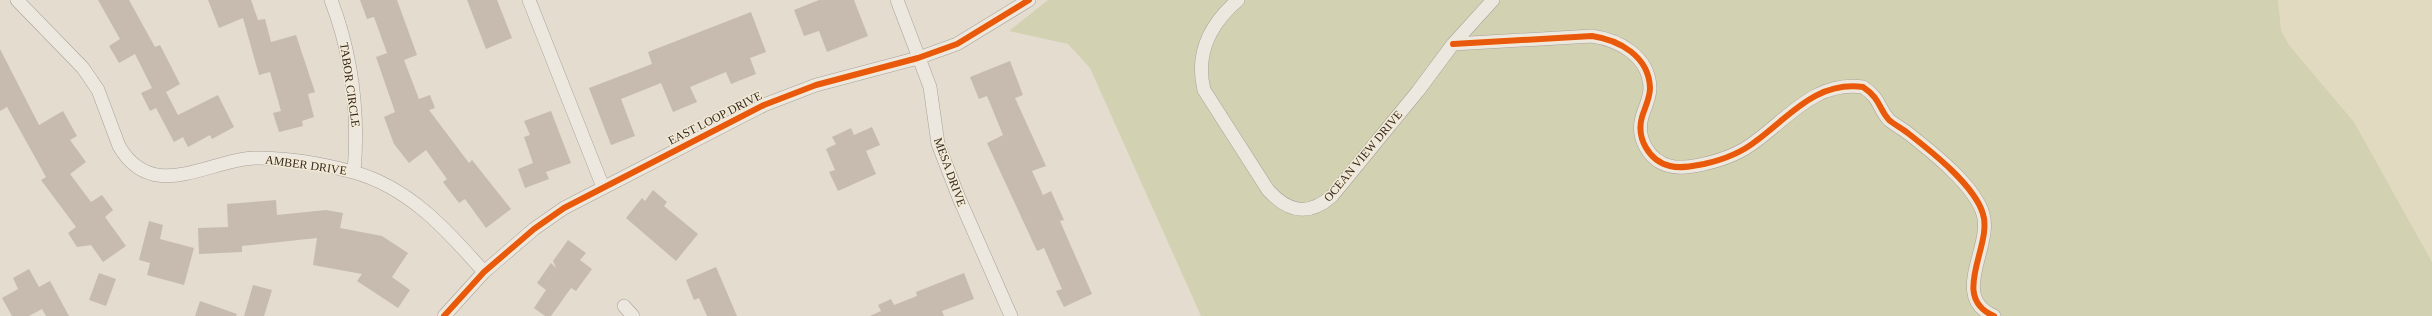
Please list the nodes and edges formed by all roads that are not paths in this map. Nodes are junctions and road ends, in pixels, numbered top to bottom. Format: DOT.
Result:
graph roads {
  1 [pos="17,0"];
  2 [pos="331,0"];
  3 [pos="529,0"];
  4 [pos="896,0"];
  5 [pos="1028,0"];
  6 [pos="1238,0"];
  7 [pos="1493,0"];
  8 [pos="1453,44"];
  9 [pos="918,58"];
  10 [pos="354,172"];
  11 [pos="603,187"];
  12 [pos="484,272"];
  13 [pos="624,306"];
  14 [pos="444,316"];
  15 [pos="633,316"];
  16 [pos="1012,316"];
  17 [pos="1994,316"];
  1 -- 10 [label="street, AMBER DRIVE"];
  2 -- 10 [label="street, TABOR CIRCLE"];
  3 -- 11 [label="street"];
  4 -- 9 [label="street, MESA DRIVE"];
  5 -- 9 [label="street, EAST LOOP DRIVE"];
  6 -- 8 [label="street, OCEAN VIEW DRIVE"];
  7 -- 8 [label="street, OCEAN VIEW DRIVE"];
  8 -- 17 [label="street"];
  9 -- 11 [label="street, EAST LOOP DRIVE"];
  9 -- 16 [label="street, MESA DRIVE"];
  10 -- 12 [label="street, AMBER DRIVE"];
  11 -- 12 [label="street, EAST LOOP DRIVE"];
  12 -- 14 [label="street, EAST LOOP DRIVE"];
  13 -- 15 [label="street"];
}
